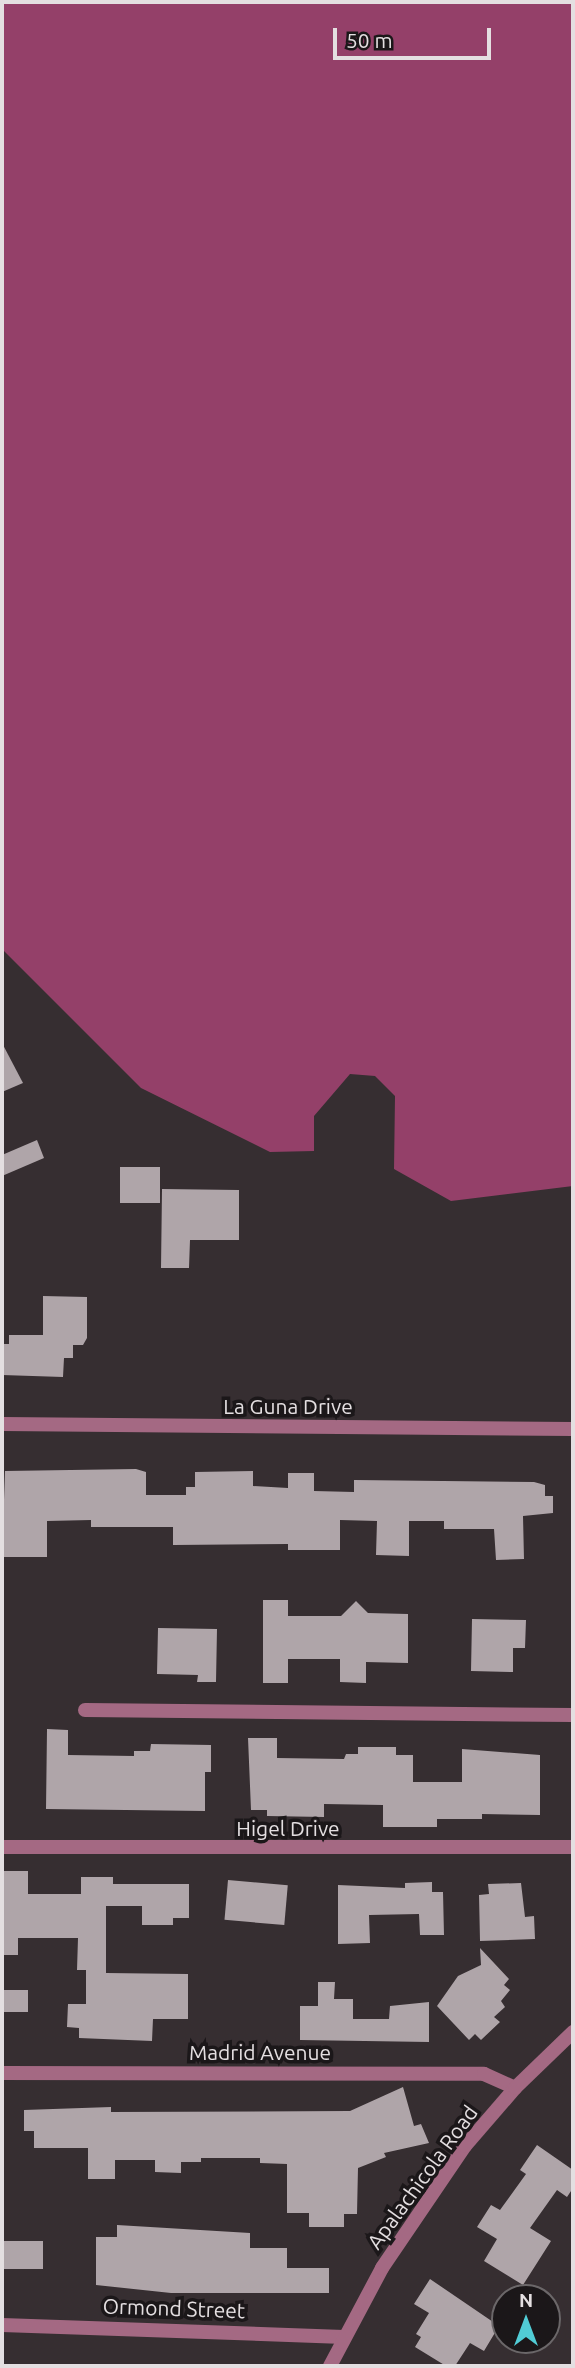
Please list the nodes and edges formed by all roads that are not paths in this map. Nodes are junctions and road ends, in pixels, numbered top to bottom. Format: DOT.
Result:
graph roads {
  1 [pos="2,1424"];
  2 [pos="573,1429"];
  3 [pos="85,1710"];
  4 [pos="573,1714"];
  5 [pos="2,1847"];
  6 [pos="573,1847"];
  7 [pos="573,2032"];
  8 [pos="2,2073"];
  9 [pos="515,2088"];
  10 [pos="2,2325"];
  11 [pos="344,2337"];
  12 [pos="330,2366"];
  1 -- 2 [label="street, La Guna Drive"];
  3 -- 4 [label="street"];
  5 -- 6 [label="street, Higel Drive"];
  7 -- 9 [label="street, Apalachicola Road"];
  8 -- 9 [label="street, Madrid Avenue"];
  9 -- 11 [label="street, Apalachicola Road"];
  10 -- 11 [label="street, Ormond Street"];
  11 -- 12 [label="street, Apalachicola Road"];
}
